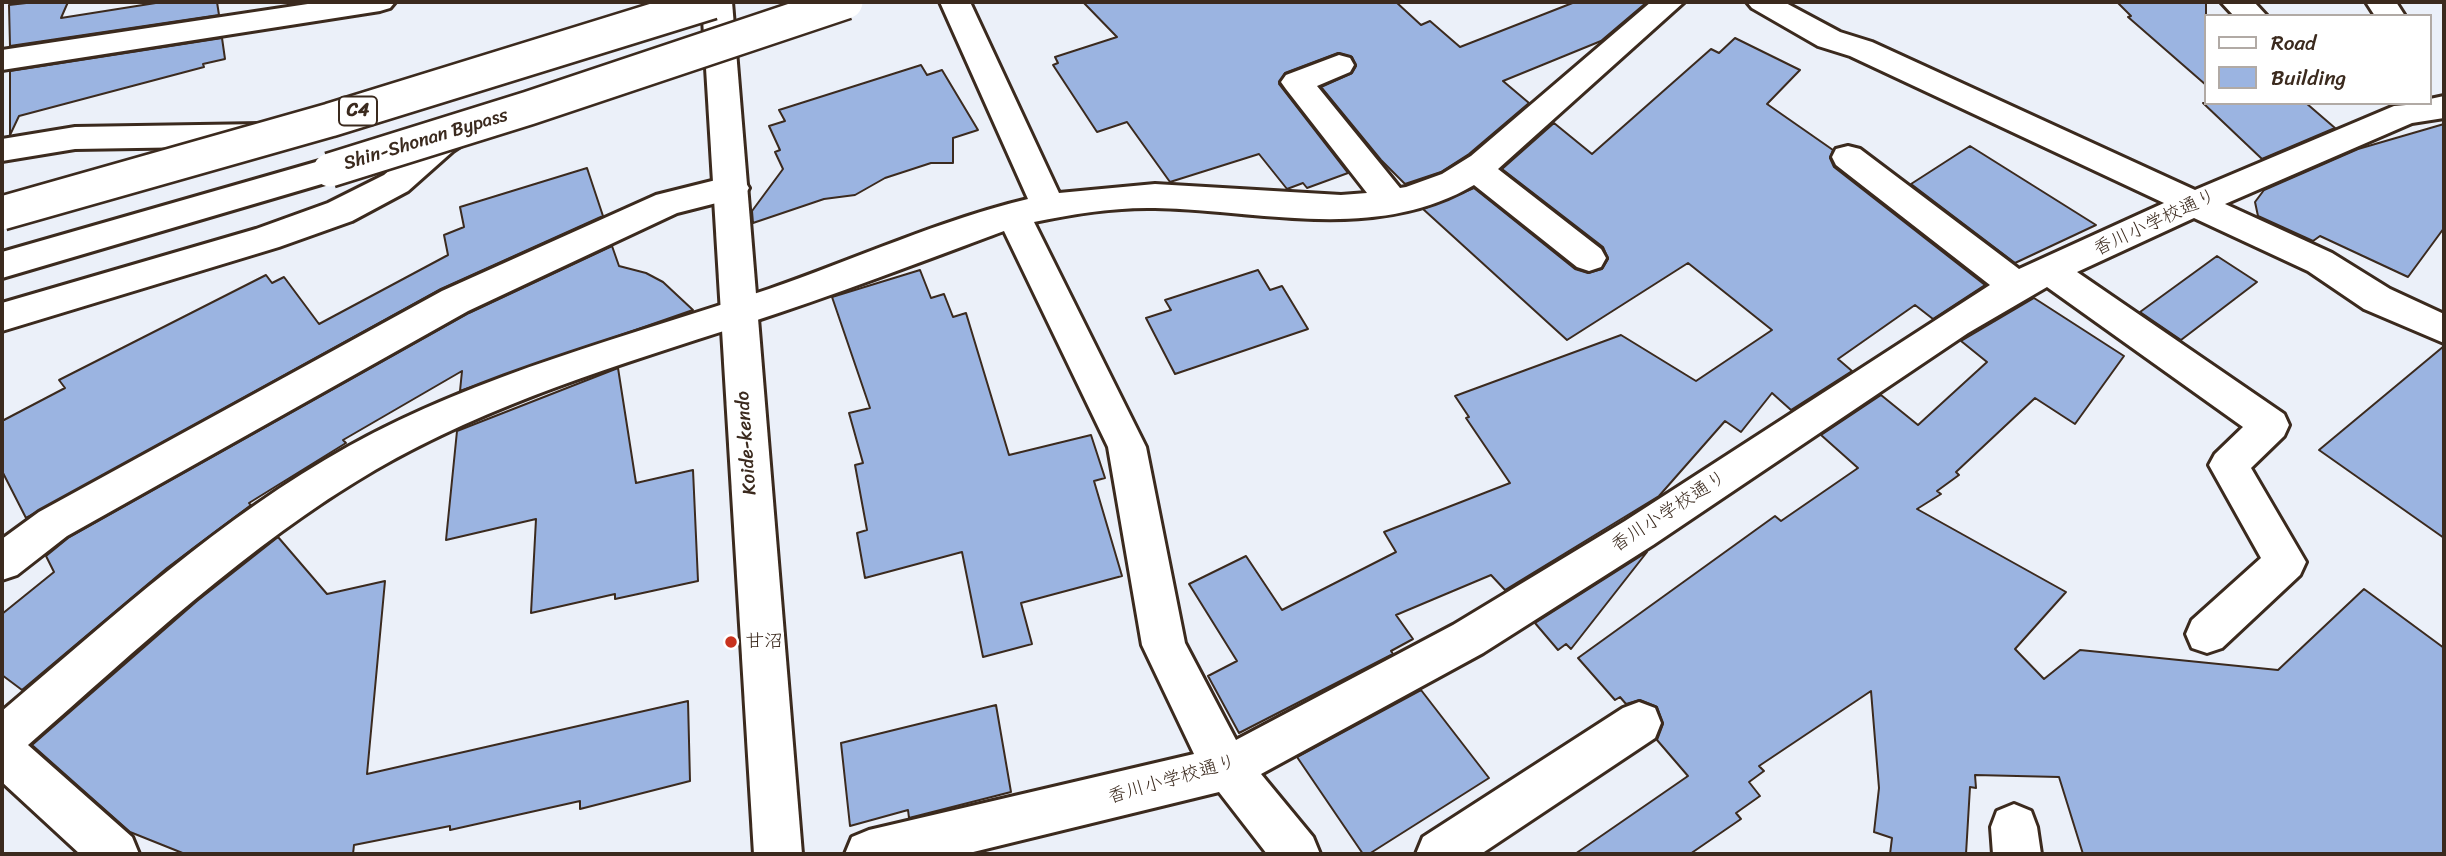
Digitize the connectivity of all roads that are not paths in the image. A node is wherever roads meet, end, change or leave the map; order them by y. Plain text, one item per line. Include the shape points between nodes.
1 (380, 2) edge
2 (812, 2) edge
3 (846, 2) edge
4 (955, 2) edge
5 (1670, 2) edge
6 (1762, 2) edge
7 (2236, 2) edge
8 (721, 9) edge
9 (2250, 14) edge
10 (2, 60) edge
11 (1339, 65) dead end
12 (2432, 86) edge
13 (2444, 107) edge
14 (2366, 114) edge
15 (2, 150) edge
16 (1848, 157) dead end
17 (1477, 170) junction
18 (732, 188) junction
19 (1392, 201) junction
20 (2193, 204) junction
21 (1030, 211) junction
22 (2, 213) edge
23 (1590, 258) dead end
24 (2, 265) edge
25 (2033, 279) junction
26 (738, 313) junction
27 (2, 317) edge
28 (2444, 329) edge
29 (2, 562) edge
30 (2207, 634) dead end
31 (1639, 723) dead end
32 (2, 738) edge
33 (2, 752) edge
34 (1228, 768) junction
35 (115, 854) edge
36 (778, 854) edge
37 (869, 854) edge
38 (1296, 854) edge
39 (1440, 854) edge

1 - 10 main road
2 - 8 main road
3 - 24 main road, Shin-Shonan Bypass / C4, bridge via 529,108
4 - 21 main road
5 - 17 main road
6 - 20 main road via 1829,39 1861,49
7 - 9 main road
8 - 15 main road via 379,113 289,133 75,138
8 - 18 main road, Koide-kendo
8 - 22 main road, C4, bridge
8 - 27 main road via 568,81 489,111 396,183 340,212
11 - 19 main road via 1297,82
12 - 13 main road
13 - 14 main road, 香川小学校通り
14 - 20 main road, 香川小学校通り
16 - 25 main road
17 - 19 main road via 1438,189
17 - 23 main road
18 - 26 main road, Koide-kendo
18 - 29 main road via 668,203 454,301 53,524
19 - 21 main road via 1313,209 1117,197
20 - 25 main road, 香川小学校通り
20 - 28 main road via 2320,262 2377,299
21 - 26 main road
21 - 34 main road via 1127,447 1164,645
25 - 30 main road via 2270,425 2229,465 2286,562
25 - 34 main road, 香川小学校通り via 1955,323 1639,533 1480,632
26 - 32 main road via 615,351 435,421 361,458 272,517 169,596
26 - 36 main road, Koide-kendo
31 - 39 main road
33 - 35 main road
34 - 37 main road, 香川小学校通り
34 - 38 main road

